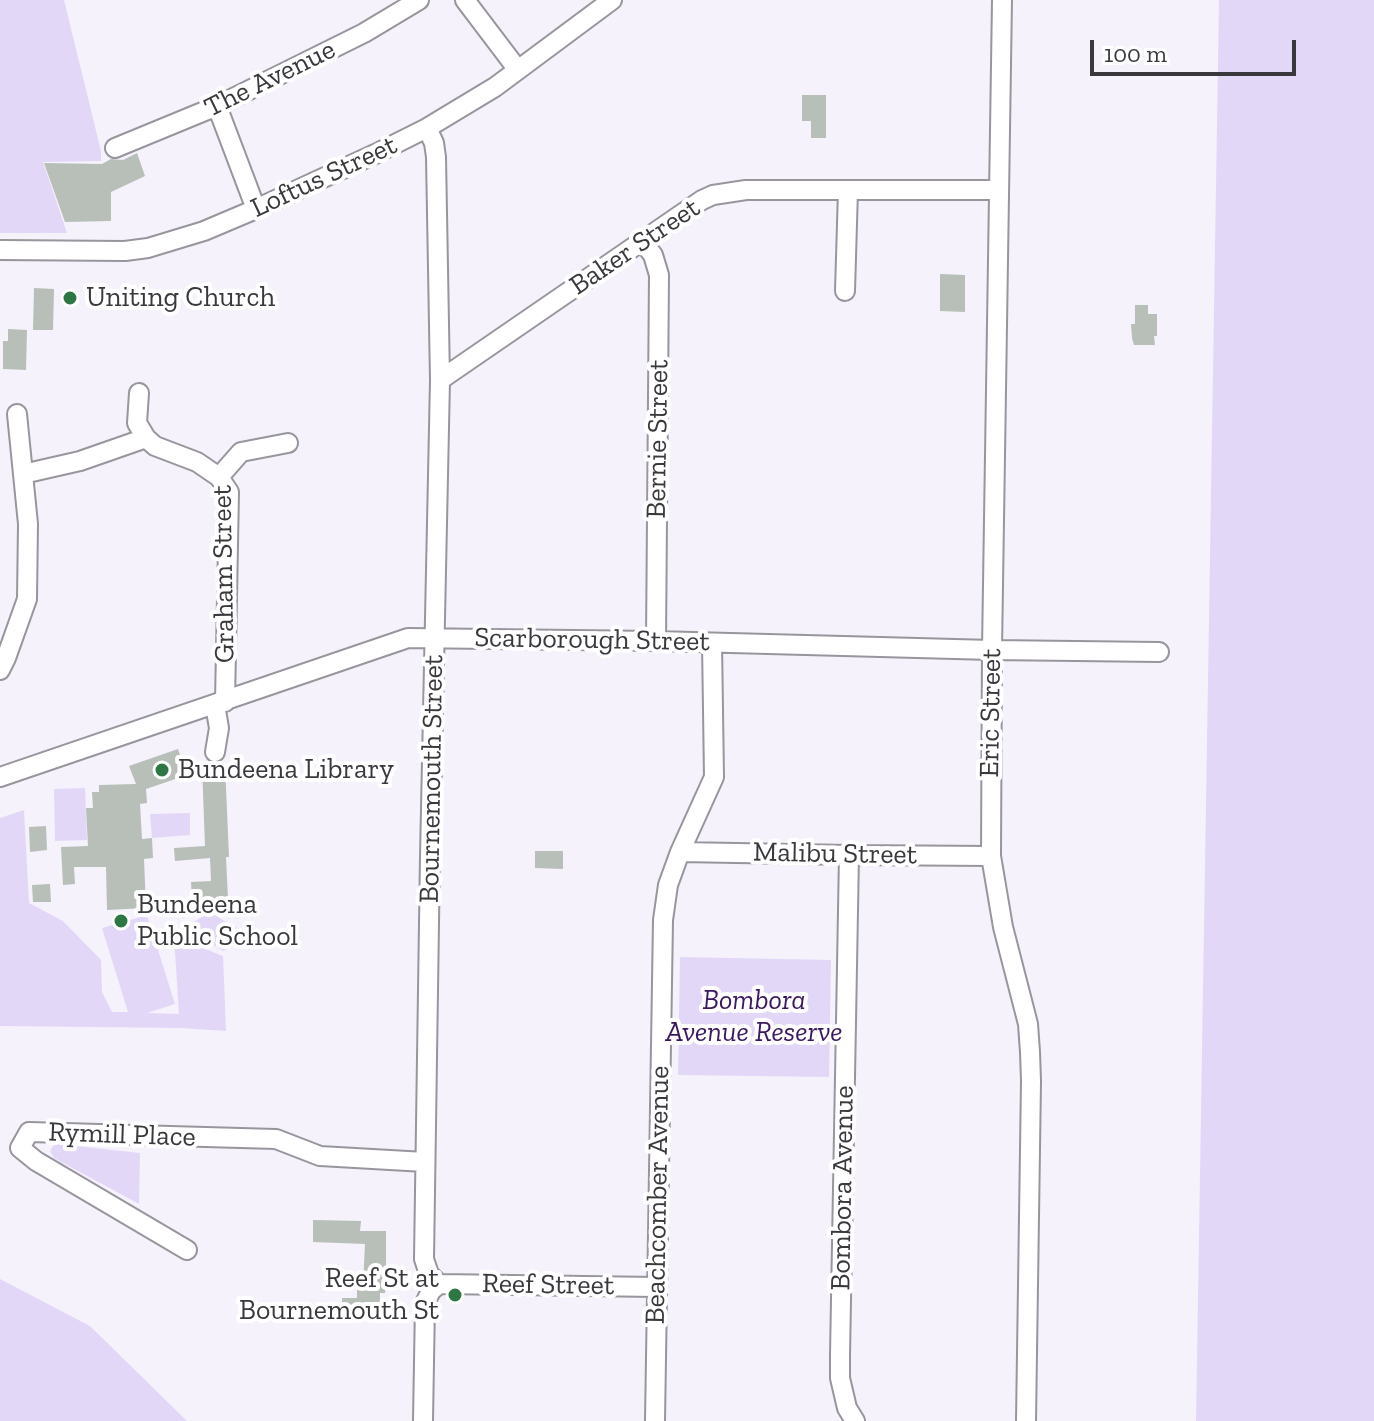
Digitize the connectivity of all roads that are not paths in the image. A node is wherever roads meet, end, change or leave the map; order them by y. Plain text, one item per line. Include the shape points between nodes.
1 (419, 0) edge
2 (465, 0) edge
3 (612, 0) edge
4 (1002, 0) edge
5 (518, 70) junction
6 (217, 106) junction
7 (427, 128) junction
8 (115, 148) dead end
9 (848, 190) junction
10 (999, 190) junction
11 (256, 209) junction
12 (642, 241) junction
13 (0, 250) edge
14 (845, 291) dead end
15 (440, 380) junction
16 (139, 393) dead end
17 (17, 414) dead end
18 (146, 438) junction
19 (288, 443) dead end
20 (23, 474) junction
21 (219, 477) junction
22 (435, 637) junction
23 (656, 641) junction
24 (712, 643) junction
25 (992, 650) junction
26 (1159, 652) dead end
27 (0, 670) edge
28 (220, 704) junction
29 (215, 752) dead end
30 (0, 777) edge
31 (680, 852) junction
32 (849, 855) junction
33 (991, 856) junction
34 (425, 1162) junction
35 (187, 1250) dead end
36 (439, 1284) junction
37 (657, 1287) junction
38 (423, 1421) edge
39 (655, 1421) edge
40 (855, 1421) edge
41 (1026, 1421) edge

1 - 6 street, The Avenue
2 - 5 street
3 - 5 street, Loftus Street
4 - 10 street, Eric Street
5 - 7 street, Loftus Street
6 - 8 street, The Avenue
6 - 11 street
7 - 11 street, Loftus Street
7 - 15 street, Bournemouth Street via 436,157
9 - 10 street, Baker Street
9 - 12 street, Baker Street via 725,192 702,200
9 - 14 street
10 - 25 street, Eric Street
11 - 13 street, Loftus Street via 148,248
12 - 15 street, Baker Street
12 - 23 street, Bernie Street via 659,275
15 - 22 street, Bournemouth Street
16 - 18 street via 137,423
17 - 20 street
18 - 20 street
18 - 21 street
19 - 21 street, Graham Street via 241,452
20 - 27 street via 27,599
21 - 28 street, Graham Street via 229,492
22 - 23 street, Scarborough Street
22 - 28 street, Scarborough Street via 408,638
22 - 34 street, Bournemouth Street
23 - 24 street, Scarborough Street
24 - 25 street, Scarborough Street
24 - 31 street, Beachcomber Avenue via 714,777
25 - 26 street, Scarborough Street
25 - 33 street, Eric Street
28 - 29 street, Graham Street
28 - 30 street, Scarborough Street
31 - 32 street, Malibu Street
31 - 37 street, Beachcomber Avenue via 663,920
32 - 33 street, Malibu Street
32 - 40 street, Bombora Avenue via 840,1378
33 - 41 street, Eric Street via 1030,1052
34 - 35 street, Rymill Place via 320,1156 276,1139 29,1132 20,1148 36,1161
34 - 36 street, Bournemouth Street via 424,1259
36 - 37 street, Reef Street
36 - 38 street via 425,1303
37 - 39 street, Beachcomber Avenue

